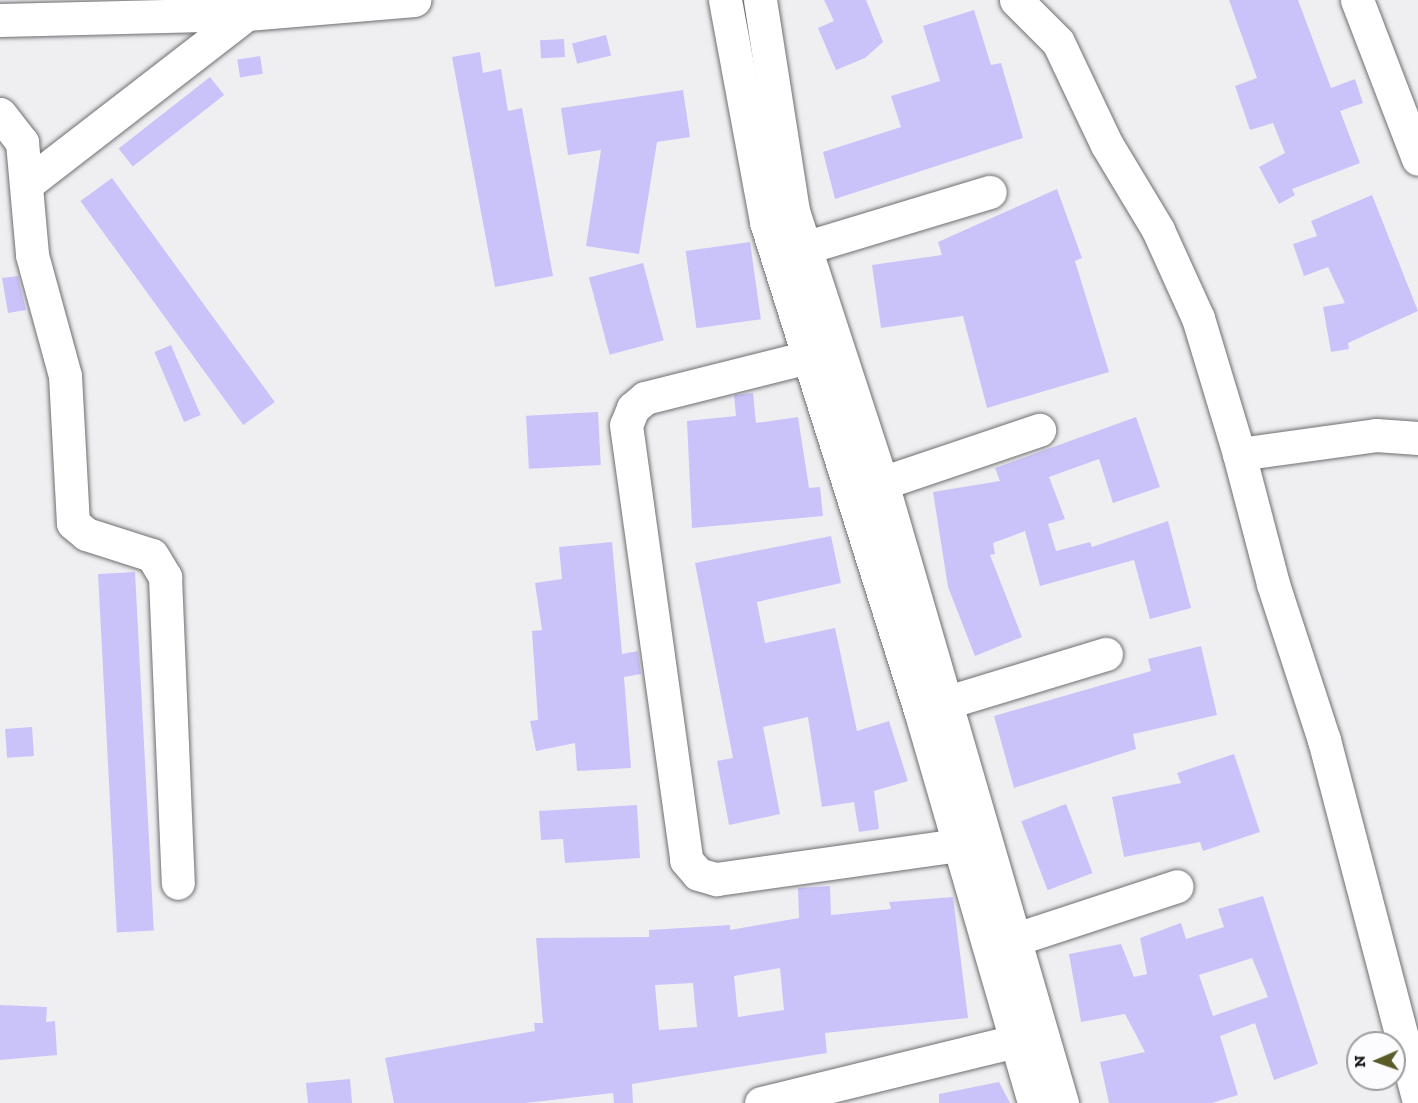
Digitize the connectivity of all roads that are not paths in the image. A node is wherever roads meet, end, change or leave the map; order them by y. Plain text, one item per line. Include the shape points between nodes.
1 (414, 0) edge
2 (725, 0) edge
3 (760, 0) edge
4 (1016, 0) edge
5 (1357, 0) edge
6 (247, 14) junction
7 (0, 20) edge
8 (0, 114) edge
9 (1418, 159) edge
10 (28, 183) junction
11 (990, 192) dead end
12 (804, 248) junction
13 (821, 354) junction
14 (1039, 430) dead end
15 (1418, 438) edge
16 (1239, 454) junction
17 (882, 483) junction
18 (1106, 654) dead end
19 (934, 706) junction
20 (974, 842) junction
21 (178, 883) dead end
22 (1177, 886) dead end
23 (1016, 939) junction
24 (1030, 1038) junction
25 (1418, 1098) edge
26 (761, 1103) edge
27 (1034, 1103) edge
28 (1062, 1103) edge

1 - 6 street
2 - 13 street via 766,222
3 - 12 street via 793,211
4 - 16 street via 1058,42 1107,145 1158,230 1198,318
5 - 9 street
6 - 7 street
6 - 10 street
8 - 10 street via 22,142
10 - 21 street via 32,255 65,376 73,522 86,534 152,555 165,577
11 - 12 street
12 - 13 street
13 - 17 street
13 - 19 street
13 - 20 street via 645,398 633,408 626,425 686,860 698,874 716,879
14 - 17 street
15 - 16 street via 1376,435
16 - 25 street via 1273,584 1324,740
17 - 19 street
18 - 19 street
19 - 20 street
20 - 23 street
20 - 24 street
22 - 23 street
23 - 24 street
24 - 26 street
24 - 27 street
24 - 28 street

